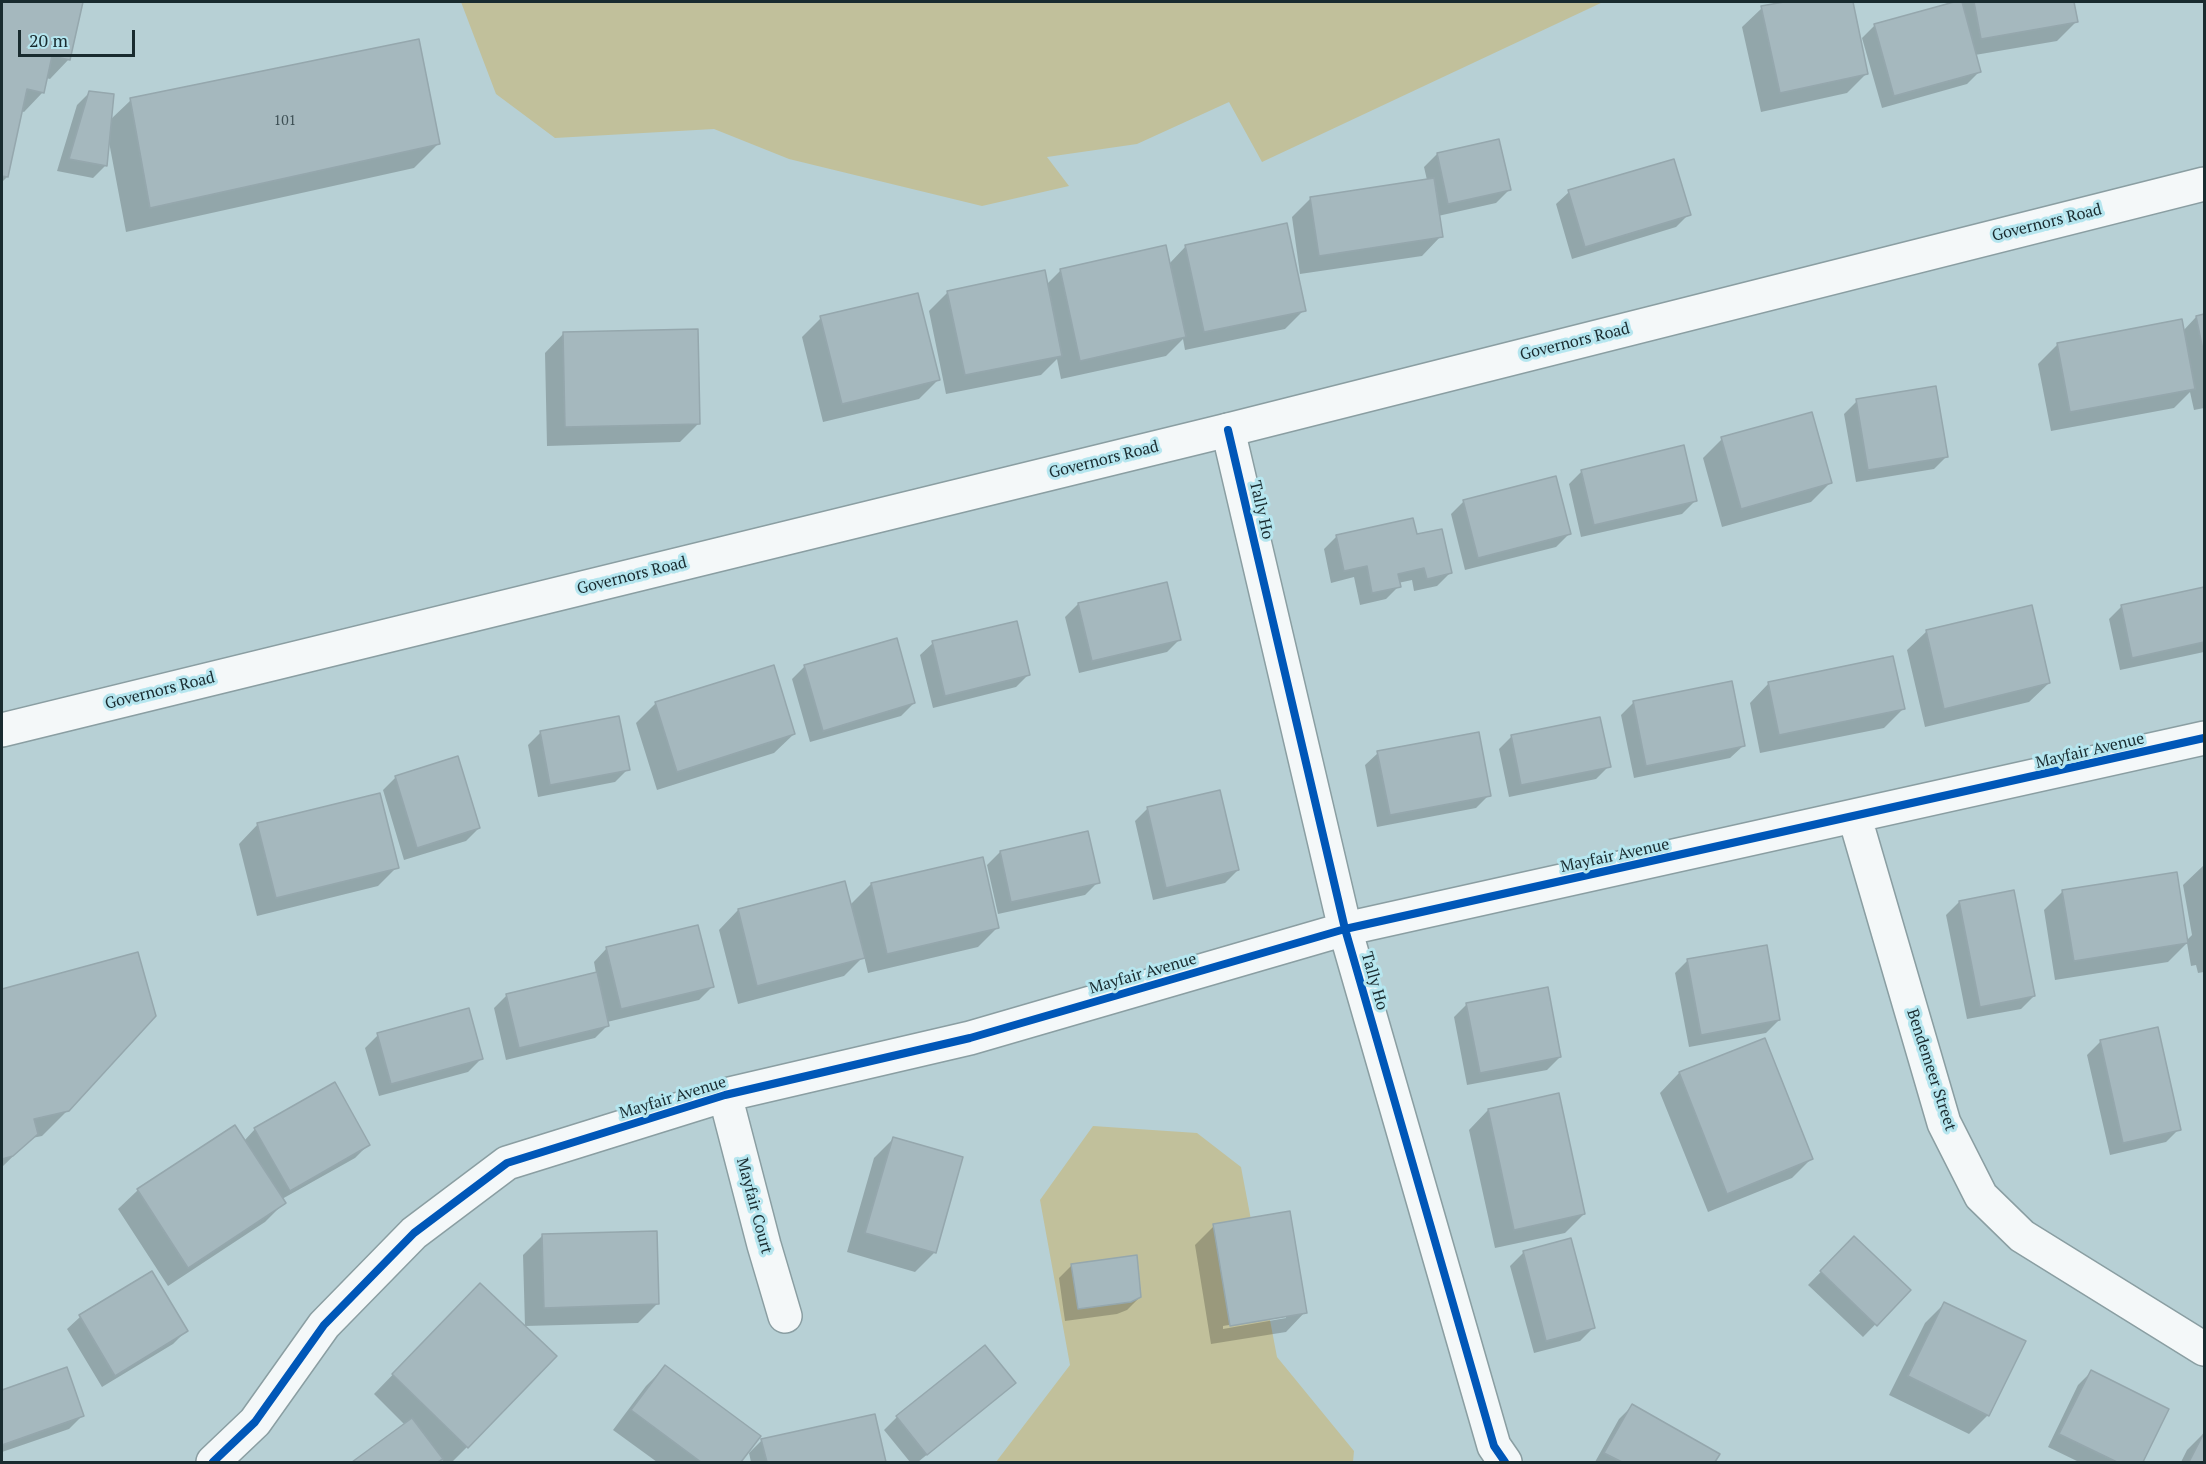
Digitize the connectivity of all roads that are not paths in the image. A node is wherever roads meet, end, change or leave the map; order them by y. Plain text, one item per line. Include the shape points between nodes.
1 (2205, 184) edge
2 (1228, 430) junction
3 (2, 730) edge
4 (2205, 738) edge
5 (1855, 818) junction
6 (1345, 929) junction
7 (725, 1095) junction
8 (785, 1316) dead end
9 (2205, 1349) edge
10 (213, 1462) edge
11 (1505, 1462) edge

1 - 2 street, Governors Road
2 - 3 street, Governors Road
2 - 6 street, Tally Ho
4 - 5 street, Mayfair Avenue
5 - 6 street, Mayfair Avenue
5 - 9 street, Bendemeer Street via 1944,1123 1981,1196 2022,1236
6 - 7 street, Mayfair Avenue via 970,1038
6 - 11 street, Tally Ho via 1494,1446
7 - 8 street, Mayfair Court
7 - 10 street, Mayfair Avenue via 507,1163 414,1233 324,1325 255,1422

